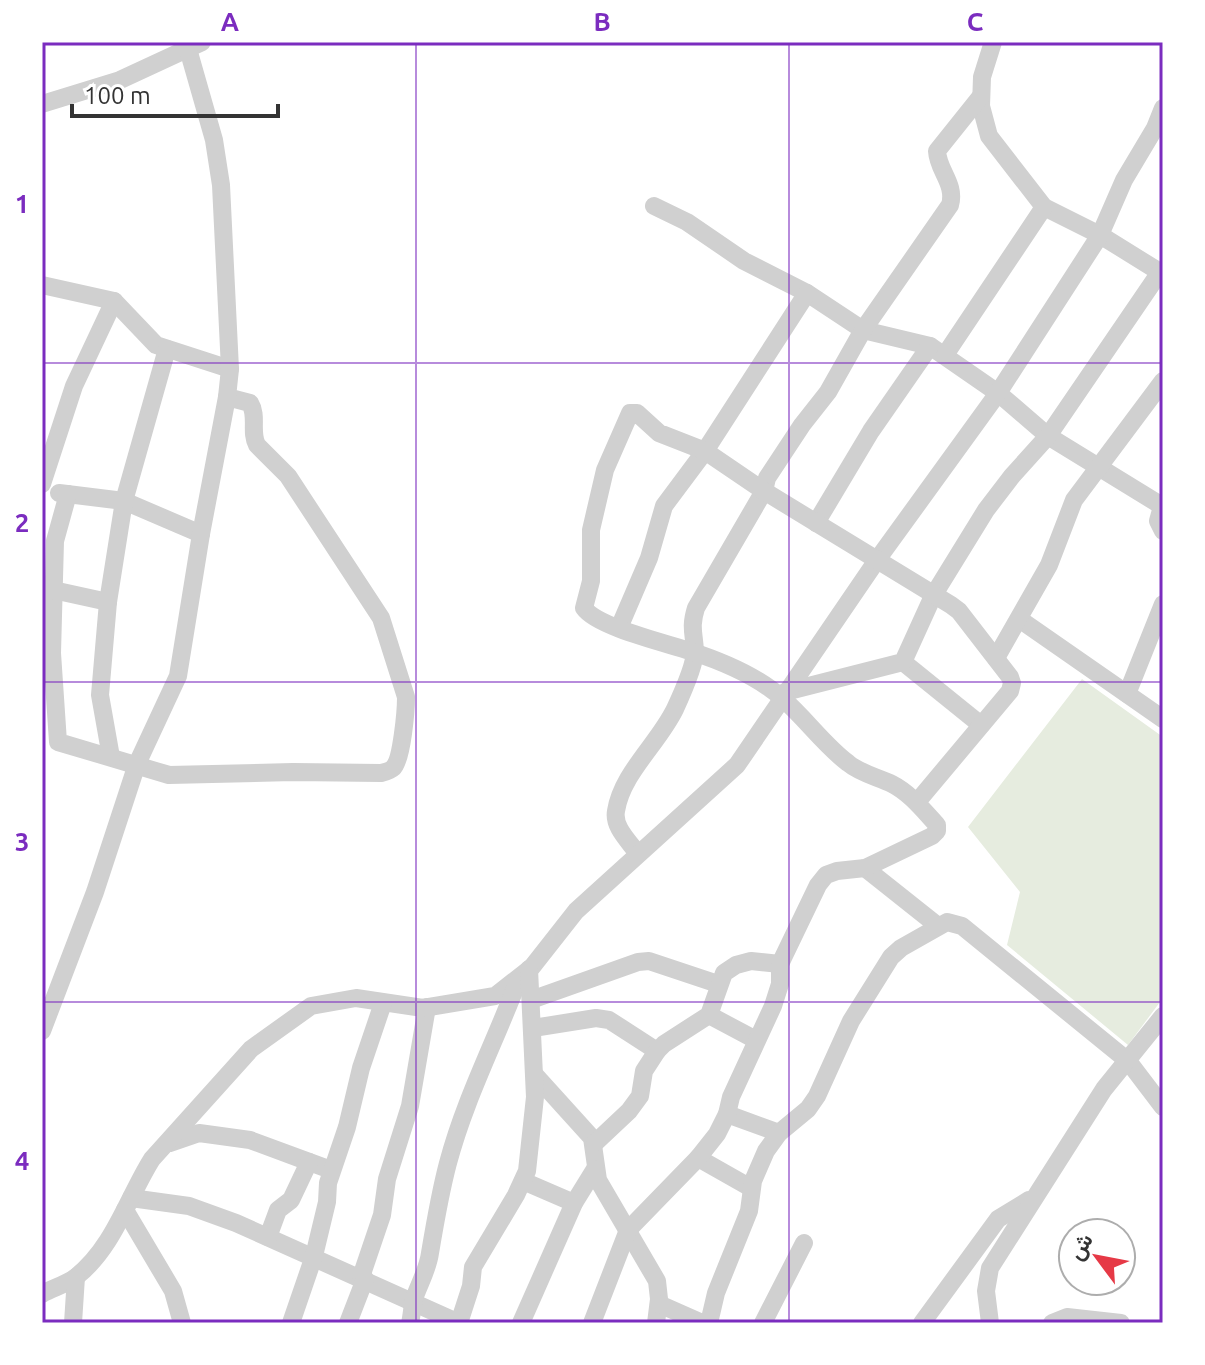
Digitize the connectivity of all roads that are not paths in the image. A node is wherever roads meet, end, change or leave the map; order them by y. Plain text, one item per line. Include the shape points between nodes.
1 (993, 42) edge
2 (195, 45) edge
3 (981, 96) junction
4 (42, 104) edge
5 (1163, 108) edge
6 (654, 206) dead end
7 (1044, 207) junction
8 (1100, 235) junction
9 (1162, 273) edge
10 (42, 285) edge
11 (807, 293) junction
12 (114, 301) junction
13 (863, 330) junction
14 (167, 349) junction
15 (938, 350) junction
16 (230, 369) junction
17 (1163, 381) edge
18 (998, 393) junction
19 (227, 397) junction
20 (1048, 436) junction
21 (705, 451) junction
22 (1096, 468) junction
23 (42, 487) edge
24 (764, 491) junction
25 (68, 494) junction
26 (124, 501) junction
27 (1162, 504) edge
28 (816, 523) junction
29 (1163, 531) edge
30 (201, 534) junction
31 (877, 560) junction
32 (48, 589) edge
33 (933, 596) junction
34 (108, 602) junction
35 (1163, 604) edge
36 (1019, 619) junction
37 (619, 628) junction
38 (695, 653) junction
39 (996, 658) junction
40 (903, 662) junction
41 (783, 694) junction
42 (1127, 694) junction
43 (1163, 719) edge
44 (981, 725) junction
45 (111, 757) junction
46 (137, 764) junction
47 (917, 802) junction
48 (638, 854) junction
49 (865, 868) junction
50 (938, 926) junction
51 (780, 964) junction
52 (524, 974) junction
53 (718, 984) junction
54 (531, 1000) junction
55 (383, 1003) junction
56 (427, 1007) junction
57 (709, 1015) junction
58 (1163, 1016) edge
59 (533, 1028) junction
60 (42, 1031) edge
61 (1163, 1033) edge
62 (756, 1040) junction
63 (657, 1051) junction
64 (1131, 1057) junction
65 (535, 1075) junction
66 (1163, 1107) edge
67 (727, 1114) junction
68 (779, 1133) junction
69 (595, 1143) junction
70 (166, 1144) junction
71 (698, 1158) junction
72 (309, 1162) junction
73 (595, 1169) junction
74 (331, 1170) junction
75 (523, 1181) junction
76 (751, 1188) junction
77 (1034, 1197) junction
78 (574, 1203) junction
79 (128, 1204) junction
80 (628, 1230) junction
81 (268, 1237) junction
82 (804, 1243) dead end
83 (314, 1256) junction
84 (76, 1277) junction
85 (363, 1278) junction
86 (42, 1294) edge
87 (413, 1302) junction
88 (658, 1314) edge
89 (73, 1323) edge
90 (182, 1323) edge
91 (291, 1323) edge
92 (348, 1323) edge
93 (410, 1323) edge
94 (459, 1323) edge
95 (521, 1323) edge
96 (592, 1323) edge
97 (702, 1323) edge
98 (709, 1323) edge
99 (763, 1323) edge
100 (922, 1323) edge
101 (990, 1323) edge
102 (1052, 1323) edge
103 (1121, 1323) edge

1 - 3 street
2 - 4 street via 120,80
2 - 16 street via 221,185
3 - 7 street via 989,136
3 - 13 street via 937,151 953,194 950,205
5 - 8 street
6 - 11 street
7 - 8 street
7 - 15 street
8 - 9 street
8 - 18 street
9 - 20 street
10 - 12 street
11 - 13 street
11 - 21 street
12 - 14 street via 148,338
12 - 23 street via 74,386
13 - 15 street
13 - 24 street via 828,392 767,478
14 - 16 street
14 - 26 street
15 - 18 street
15 - 28 street via 871,431
16 - 19 street
17 - 22 street
18 - 20 street
18 - 31 street
19 - 30 street
19 - 46 street via 250,403 255,410 257,445 288,476 381,618 406,697 398,759 381,773 180,776
20 - 22 street
20 - 33 street via 997,494
21 - 24 street
21 - 37 street via 664,506
21 - 37 street via 667,438 630,413 608,462 591,530 591,581 584,608
22 - 27 street
22 - 36 street via 1066,514 1049,565
23 - 25 street
24 - 28 street
24 - 38 street via 696,608 691,630
25 - 26 street
25 - 32 street
26 - 30 street
26 - 34 street
27 - 29 street via 1158,521
28 - 31 street
30 - 46 street via 178,676
31 - 33 street
31 - 41 street
32 - 34 street
32 - 45 street via 56,737 63,744
33 - 39 street via 959,611
33 - 40 street
34 - 45 street via 100,695
35 - 42 street
36 - 39 street
36 - 42 street
37 - 38 street
38 - 41 street
38 - 48 street via 674,710 619,798 616,824
39 - 44 street via 1012,683
40 - 41 street
40 - 44 street
41 - 47 street via 848,763 896,785
41 - 48 street via 737,765
42 - 43 street
44 - 47 street
45 - 46 street
46 - 60 street
47 - 49 street via 937,831
48 - 52 street via 576,911
49 - 50 street
49 - 51 street via 826,875
50 - 64 street via 962,926
50 - 68 street via 891,957 851,1021 817,1096
51 - 53 street via 736,965
51 - 62 street via 780,984
52 - 54 street
52 - 56 street via 495,996
52 - 87 street via 461,1120 430,1256
53 - 54 street via 649,961
53 - 57 street
54 - 59 street
55 - 56 street
55 - 70 street via 356,998 311,1006 251,1049
55 - 74 street
56 - 85 street via 410,1106
57 - 62 street
57 - 63 street
58 - 64 street
59 - 63 street via 609,1020
59 - 65 street
61 - 64 street
62 - 67 street
63 - 69 street via 644,1071 640,1096
64 - 66 street
64 - 77 street
65 - 69 street
65 - 75 street
67 - 68 street
67 - 71 street
68 - 76 street
69 - 73 street
70 - 72 street via 199,1133 250,1140
70 - 79 street
71 - 76 street
71 - 80 street
72 - 74 street
72 - 81 street via 291,1200 278,1210
73 - 78 street
73 - 80 street
74 - 83 street
75 - 78 street
75 - 94 street via 473,1267
76 - 98 street via 749,1211
77 - 100 street via 998,1219
77 - 101 street via 990,1268
78 - 95 street
79 - 81 street via 189,1206
79 - 84 street
79 - 90 street via 173,1291
80 - 88 street via 657,1281
80 - 96 street
81 - 83 street
82 - 99 street
83 - 85 street
83 - 91 street
84 - 86 street
84 - 89 street
85 - 87 street
85 - 92 street
87 - 93 street
87 - 94 street
88 - 97 street
102 - 103 street via 1067,1317

